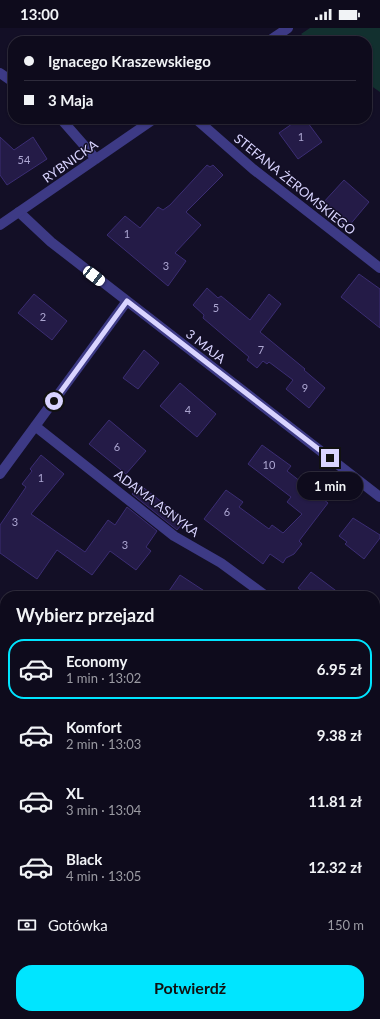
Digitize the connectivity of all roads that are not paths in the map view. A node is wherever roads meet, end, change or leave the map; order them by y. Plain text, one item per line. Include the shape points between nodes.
1 (288, 28) edge
2 (276, 36) edge
3 (65, 124) edge
4 (147, 124) edge
5 (202, 124) edge
6 (96, 159) junction
7 (19, 212) junction
8 (0, 225) edge
9 (380, 268) edge
10 (127, 301) junction
11 (35, 426) junction
12 (0, 474) edge
13 (380, 497) edge
14 (259, 591) edge

1 - 2 street
3 - 6 street
4 - 6 street, RYBNICKA
5 - 9 street, STEFANA ŻEROMSKIEGO via 254,169
6 - 7 street, RYBNICKA
7 - 8 street, RYBNICKA
7 - 10 street, 3 MAJA via 51,242
10 - 11 street
10 - 13 street, 3 MAJA
11 - 12 street
11 - 14 street, ADAMA ASNYKA via 174,536 221,563

